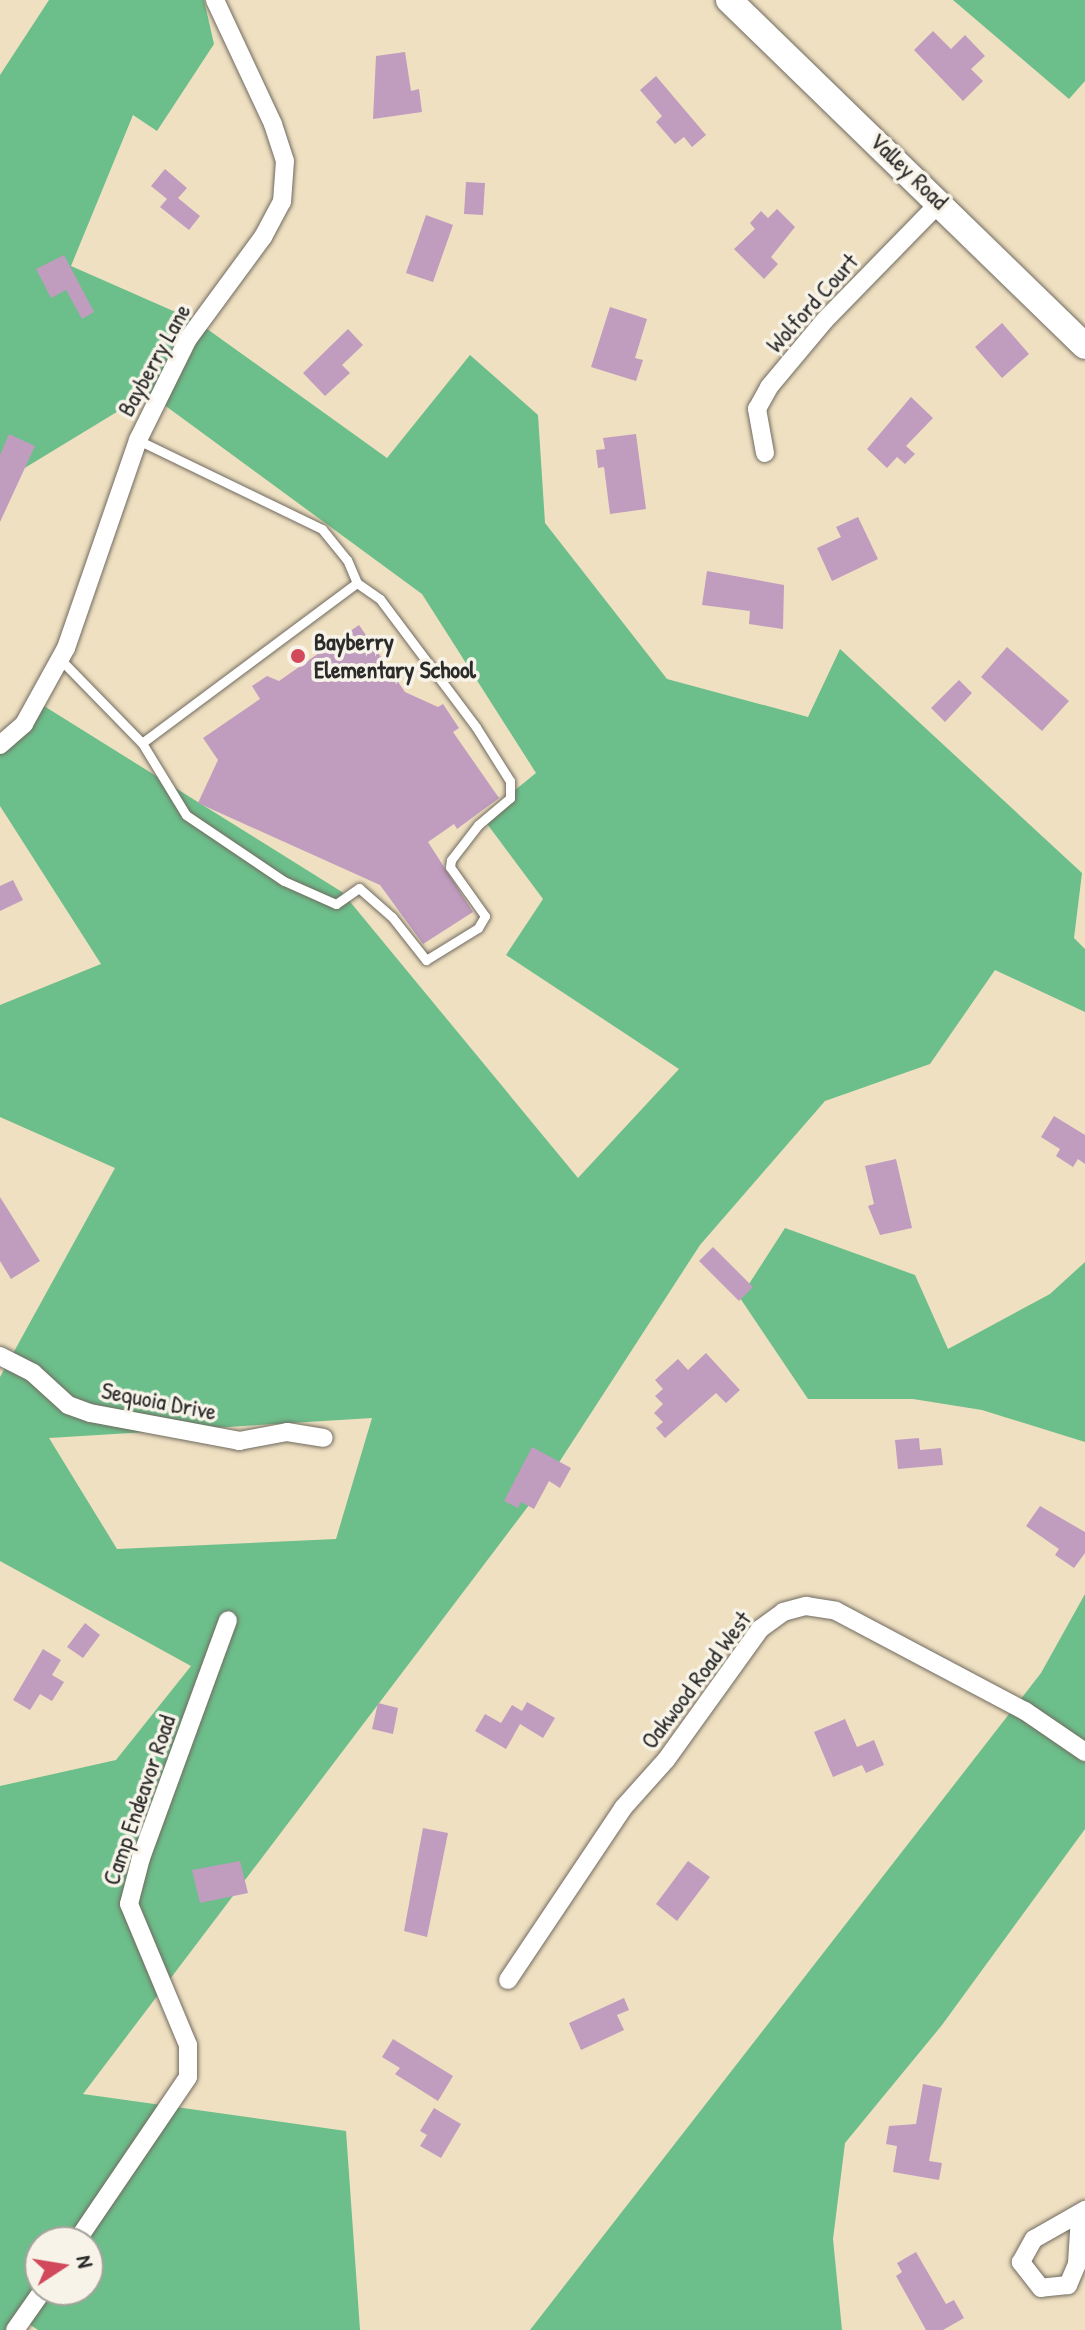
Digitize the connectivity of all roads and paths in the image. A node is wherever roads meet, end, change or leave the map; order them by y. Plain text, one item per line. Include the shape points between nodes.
1 (215, 0) edge
2 (729, 0) edge
3 (941, 201) junction
4 (1085, 346) edge
5 (138, 440) junction
6 (765, 453) dead end
7 (357, 583) junction
8 (60, 659) junction
9 (142, 743) junction
10 (0, 745) edge
11 (0, 1356) edge
12 (324, 1438) dead end
13 (228, 1620) dead end
14 (1085, 1752) edge
15 (508, 1980) dead end
16 (87, 2226) edge
17 (32, 2306) edge
18 (15, 2330) edge

1 - 5 street, Bayberry Lane via 273,124 286,181 282,202 263,237 188,339
2 - 3 main road, Valley Road
3 - 4 main road, Valley Road
3 - 6 street, Wolford Court via 825,320 769,387 757,409
5 - 7 lane via 322,529 347,560
5 - 8 street, Bayberry Lane
7 - 9 lane
7 - 9 lane via 380,599 414,641 510,781 510,798 478,825 451,860 450,867 485,916 478,928 426,960 392,917 359,888 336,904 302,892 186,815
8 - 9 lane
8 - 10 street, Bayberry Lane via 24,724
11 - 12 street, Sequoia Drive via 33,1373 68,1405 90,1413 239,1441 287,1432
13 - 16 street, Camp Endeavor Road via 129,1904 188,2045 188,2077
14 - 15 street, Oakwood Road West via 1025,1711 836,1611 806,1606 783,1612 760,1629 666,1760 623,1808
17 - 18 street

